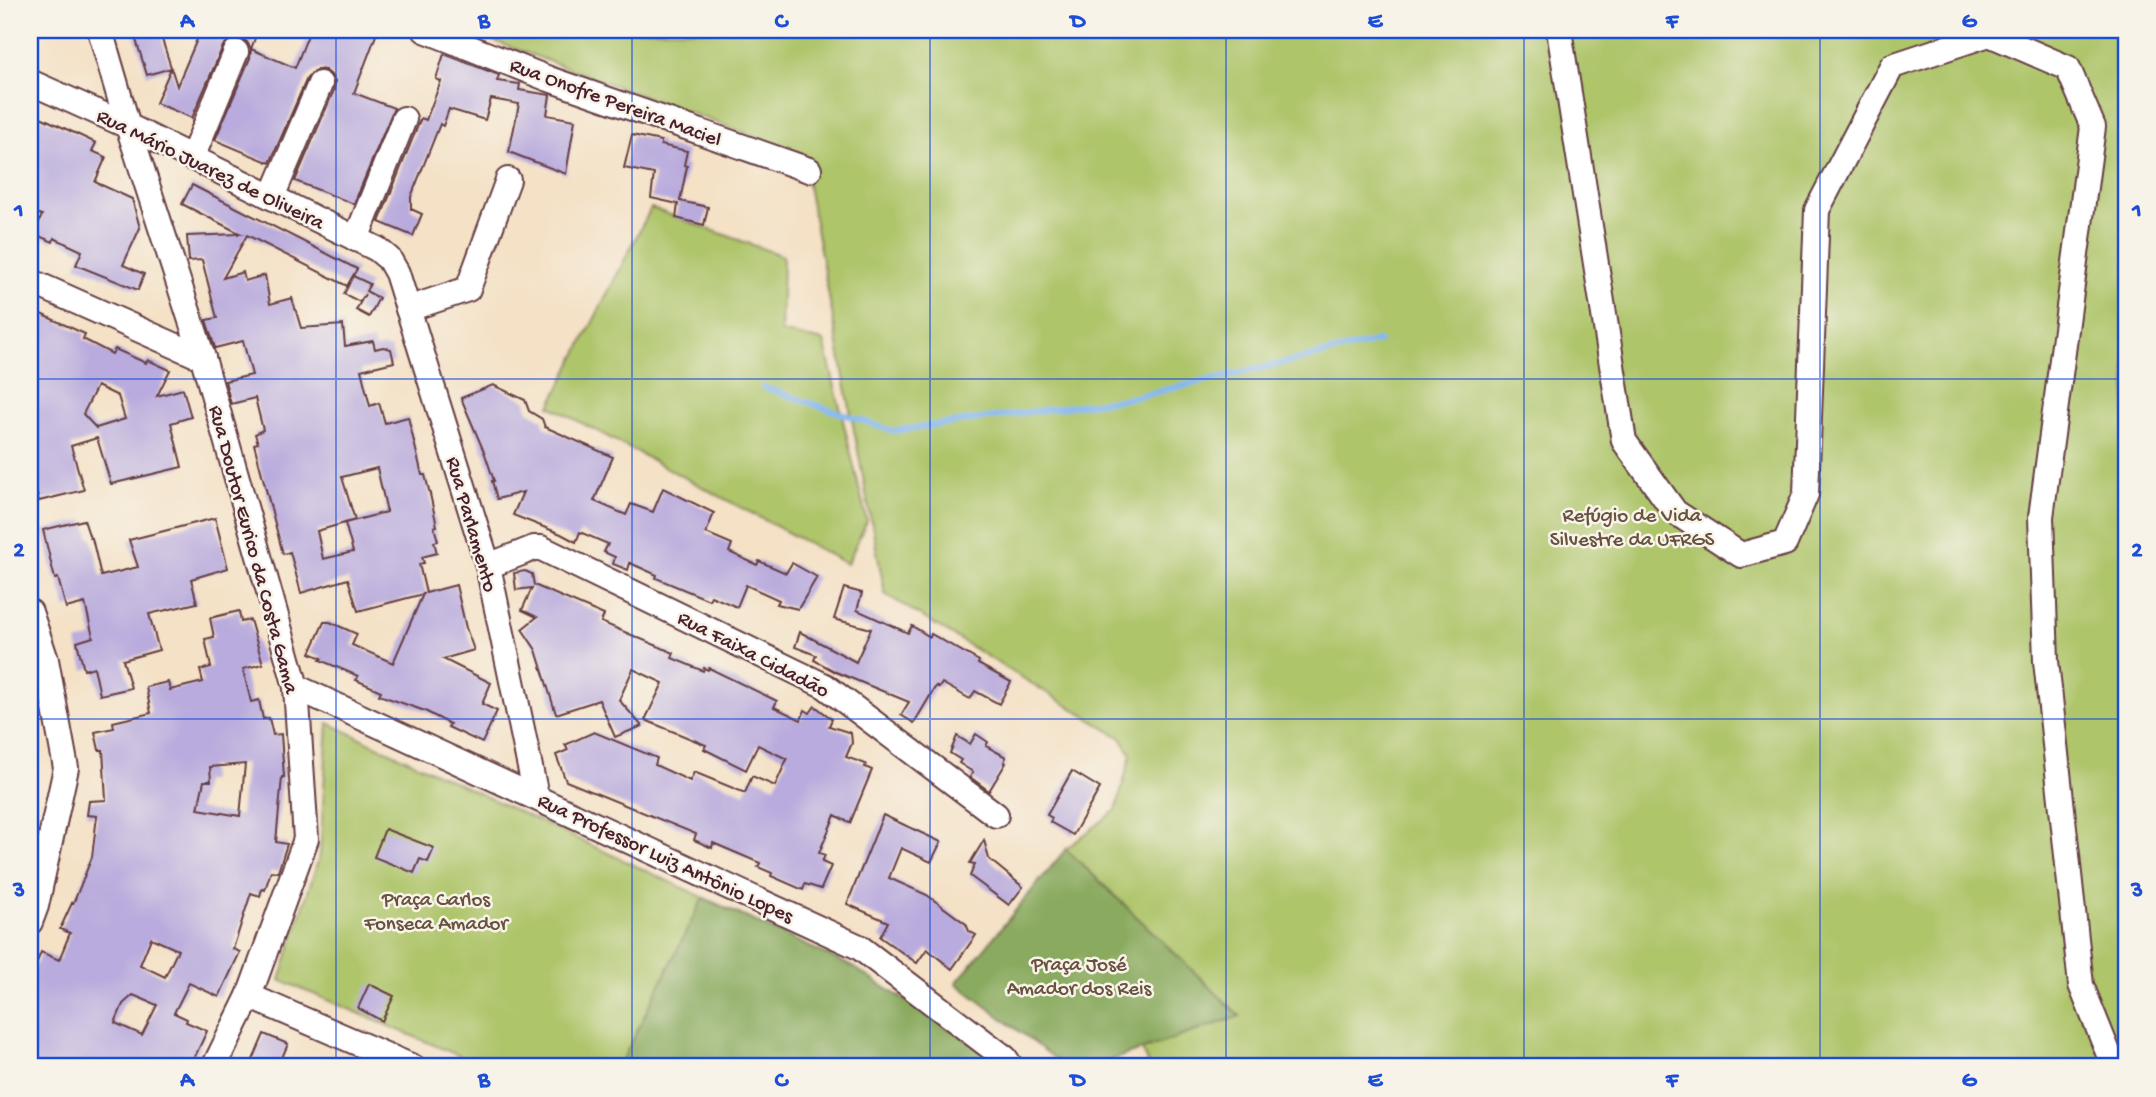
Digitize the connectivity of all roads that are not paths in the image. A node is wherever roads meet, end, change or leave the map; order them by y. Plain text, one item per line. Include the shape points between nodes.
1 (100, 30) edge
2 (425, 30) edge
3 (1559, 30) edge
4 (236, 52) dead end
5 (30, 82) edge
6 (320, 84) dead end
7 (404, 119) dead end
8 (128, 126) junction
9 (192, 158) junction
10 (809, 170) dead end
11 (508, 180) dead end
12 (272, 197) junction
13 (356, 239) junction
14 (389, 259) joint
15 (30, 281) edge
16 (408, 309) junction
17 (203, 358) junction
18 (488, 566) junction
19 (30, 612) edge
20 (296, 687) junction
21 (536, 796) junction
22 (996, 815) dead end
23 (30, 922) edge
24 (248, 996) junction
25 (214, 1067) edge
26 (413, 1067) edge
27 (1011, 1067) edge
28 (2114, 1067) edge

1 - 8 street, Rua Doutor Eurico da Costa Gama
2 - 10 street, Rua Onofre Pereira Maciel via 549,79
3 - 28 street via 1624,442 1675,512 1741,555 1785,543 1806,494 1817,211 1892,66 1989,34 2068,68 2093,127 2041,517 2046,660 2081,985
4 - 9 street
5 - 8 street, Rua Mário Juarez de Oliveira
6 - 12 street
7 - 13 street
8 - 9 street, Rua Mário Juarez de Oliveira
8 - 17 street, Rua Doutor Eurico da Costa Gama
9 - 12 street, Rua Mário Juarez de Oliveira
11 - 16 street via 468,289
12 - 13 street, Rua Mário Juarez de Oliveira
13 - 14 street, Rua Mário Juarez de Oliveira
14 - 16 street, Rua Parlamento
15 - 17 street
16 - 18 street, Rua Parlamento
17 - 20 street, Rua Doutor Eurico da Costa Gama
18 - 21 street, Rua Parlamento
18 - 22 street, Rua Faixa Cidadão via 541,548 825,686
19 - 23 street via 46,660 66,768
20 - 21 street, Rua Professor Luiz Antônio Lopes
20 - 24 street, Rua Doutor Eurico da Costa Gama via 306,839
21 - 27 street, Rua Professor Luiz Antônio Lopes via 859,947
24 - 25 street, Rua Doutor Eurico da Costa Gama
24 - 26 street

